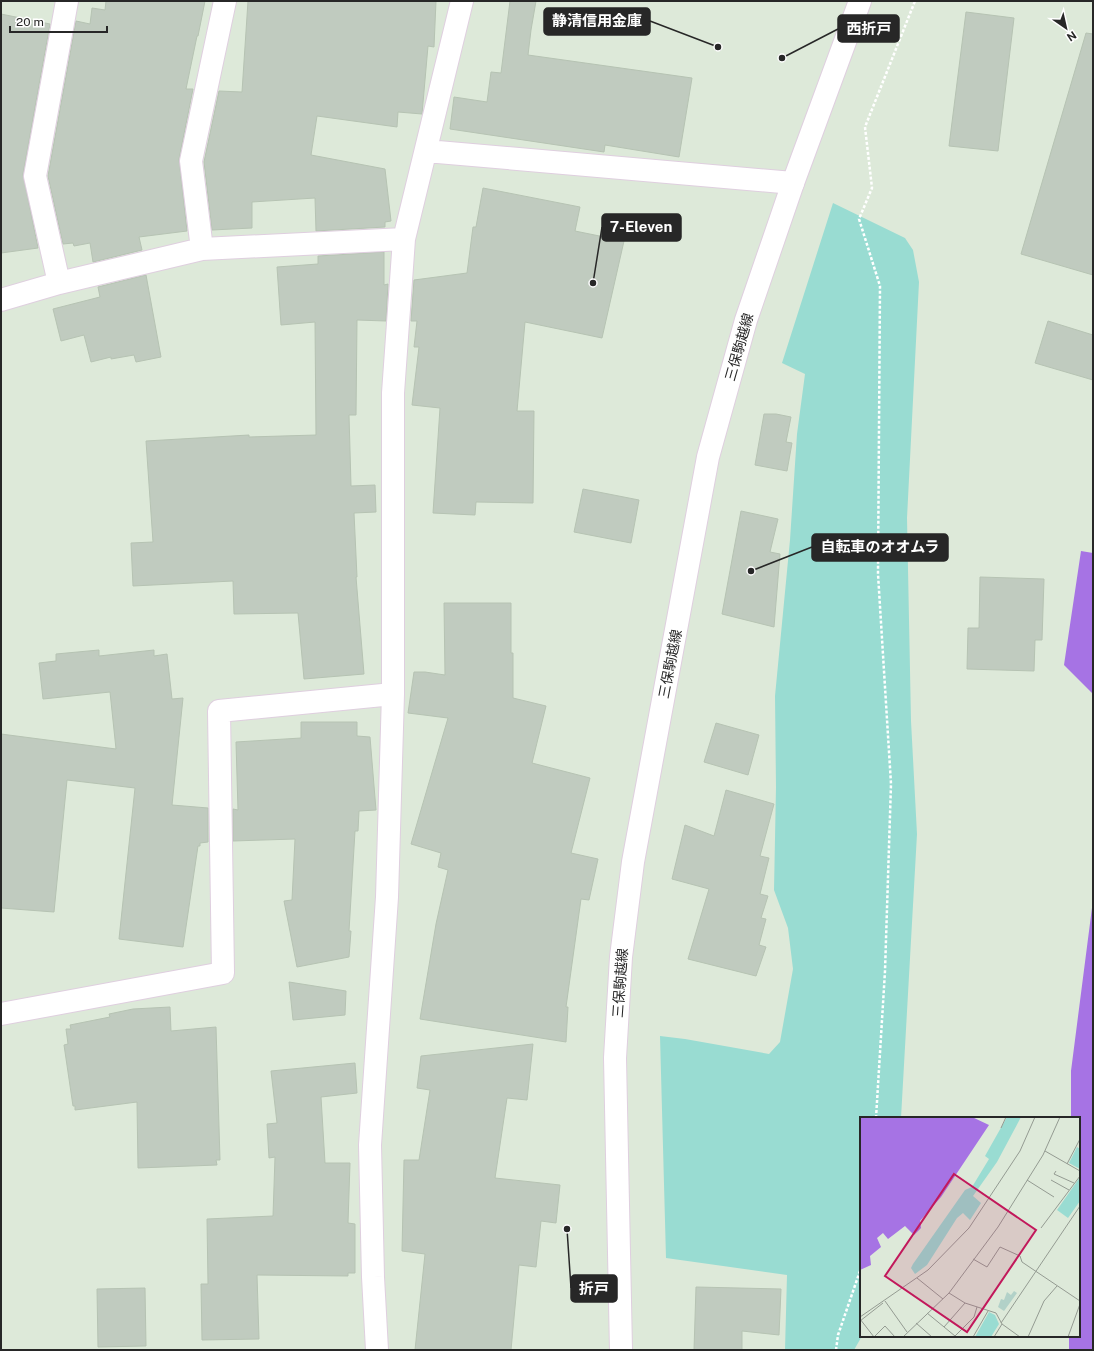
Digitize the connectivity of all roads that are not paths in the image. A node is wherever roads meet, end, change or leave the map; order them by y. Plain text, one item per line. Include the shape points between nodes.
1 (67, 1) edge
2 (225, 1) edge
3 (462, 1) edge
4 (860, 1) edge
5 (426, 151) junction
6 (793, 183) junction
7 (404, 239) junction
8 (202, 249) junction
9 (59, 282) junction
10 (1, 300) edge
11 (393, 694) junction
12 (1, 1014) edge
13 (377, 1350) edge
14 (621, 1350) edge

1 - 9 street via 35,176
2 - 8 street via 191,161
3 - 5 street
4 - 6 street, 三保駒越線
5 - 6 street
5 - 7 street
6 - 14 street, 三保駒越線 via 746,320 708,457 633,862 621,957 615,1058
7 - 8 street
7 - 11 street via 393,393
8 - 9 street
9 - 10 street
11 - 12 street via 219,711 223,973
11 - 13 street via 387,897 370,1145

